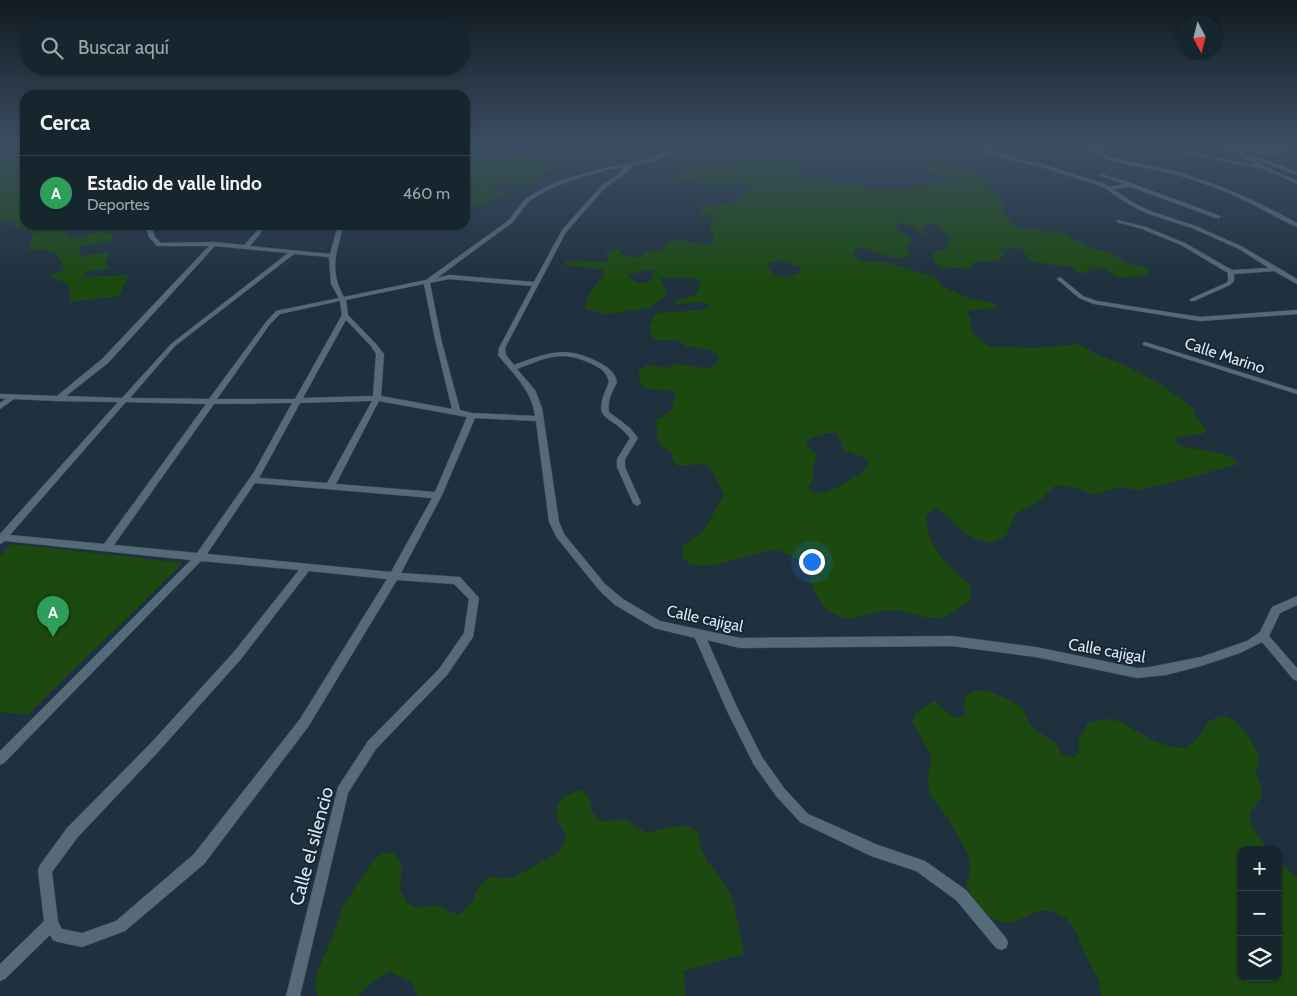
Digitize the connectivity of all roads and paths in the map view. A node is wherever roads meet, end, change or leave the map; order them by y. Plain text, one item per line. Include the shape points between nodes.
1 (543, 190) edge
2 (600, 190) edge
3 (1114, 190) edge
4 (1146, 190) edge
5 (1228, 190) edge
6 (1218, 217) dead end
7 (1119, 221) dead end
8 (1297, 225) edge
9 (150, 230) edge
10 (260, 230) edge
11 (340, 230) edge
12 (214, 244) junction
13 (245, 248) junction
14 (294, 252) junction
15 (332, 256) junction
16 (1276, 269) junction
17 (1231, 272) junction
18 (1060, 279) dead end
19 (427, 282) junction
20 (1297, 282) edge
21 (535, 284) junction
22 (343, 300) junction
23 (1192, 300) dead end
24 (1297, 312) edge
25 (345, 315) junction
26 (1145, 344) dead end
27 (512, 368) junction
28 (1297, 392) edge
29 (0, 396) edge
30 (12, 397) junction
31 (57, 398) junction
32 (377, 398) junction
33 (124, 401) junction
34 (297, 401) junction
35 (211, 402) junction
36 (0, 408) edge
37 (457, 412) junction
38 (472, 415) junction
39 (540, 419) junction
40 (252, 480) junction
41 (330, 486) junction
42 (438, 495) junction
43 (637, 503) dead end
44 (1, 538) edge
45 (107, 547) junction
46 (200, 556) junction
47 (307, 567) junction
48 (394, 576) junction
49 (1297, 600) edge
50 (699, 634) junction
51 (1263, 636) junction
52 (1297, 676) edge
53 (0, 760) edge
54 (51, 924) junction
55 (1000, 943) dead end
56 (0, 974) edge
57 (292, 996) edge

1 - 19 street via 527,200 511,221
2 - 21 street, Calle cajigal via 564,231
3 - 16 street via 1142,210 1213,235
4 - 6 street
5 - 8 street
7 - 17 street via 1184,244
9 - 12 street via 159,244
10 - 13 street
11 - 15 street
12 - 13 street
12 - 31 street via 105,361
13 - 14 street
14 - 15 street
14 - 33 street via 173,345
15 - 22 street via 334,284
16 - 17 street
16 - 20 street
17 - 23 street via 1228,284
18 - 24 street via 1081,297 1096,303 1185,317 1200,319
19 - 21 street via 449,277
19 - 22 street
19 - 37 street
21 - 27 street, Calle cajigal via 502,348 502,355
22 - 25 street
22 - 35 street via 278,312
25 - 32 street via 380,354
25 - 34 street
26 - 28 street, Calle Marino
27 - 39 street, Calle cajigal via 530,390
27 - 43 street via 564,352 581,356 608,371 613,382 604,400 604,410 634,438 621,459 621,467
29 - 30 street
30 - 31 street
30 - 36 street
31 - 33 street
32 - 34 street
32 - 37 street
32 - 41 street
33 - 35 street
33 - 44 street
34 - 35 street
34 - 40 street
35 - 45 street
37 - 38 street
38 - 39 street
38 - 42 street
39 - 50 street, Calle cajigal via 554,522 560,536 619,602 658,625
40 - 41 street
40 - 46 street
41 - 42 street
42 - 48 street
44 - 45 street
45 - 46 street
46 - 47 street
46 - 53 street
47 - 48 street
47 - 54 street via 237,656 72,833 50,862 45,870
48 - 54 street via 304,723 199,859 120,926 82,940 58,935
48 - 57 street, Calle el silencio via 457,580 474,598 469,634 443,672 372,745 342,791
49 - 51 street via 1276,610
50 - 51 street, Calle cajigal via 740,643 952,641 1036,652 1137,673 1220,657
50 - 55 street via 758,761 804,818 876,851 920,866 961,895
51 - 52 street
54 - 56 street

